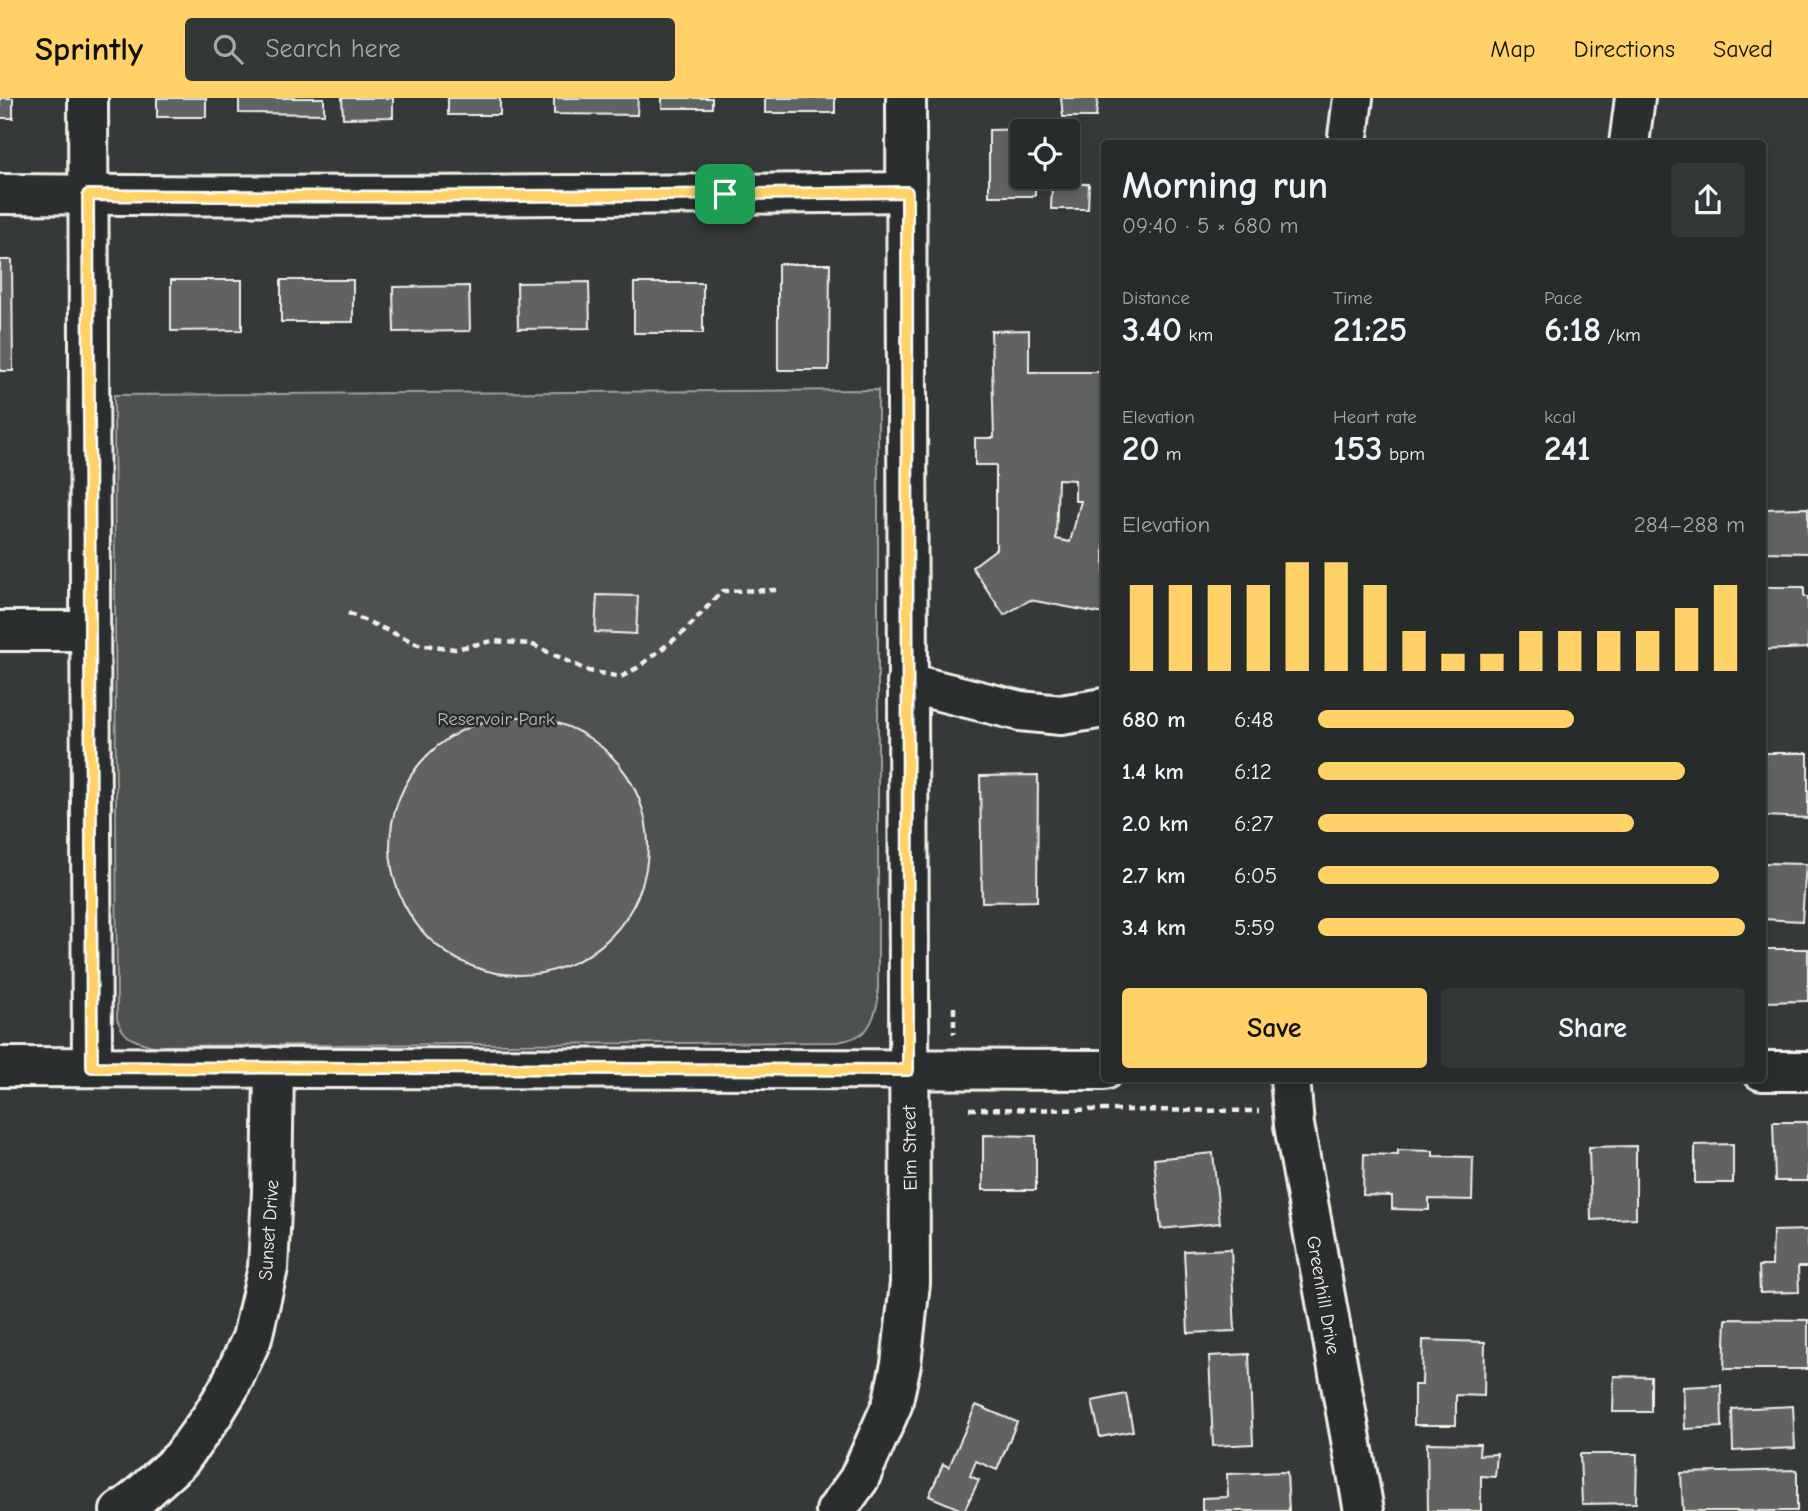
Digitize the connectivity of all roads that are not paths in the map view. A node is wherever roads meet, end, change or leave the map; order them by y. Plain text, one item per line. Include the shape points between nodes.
1 (88, 98) edge
2 (906, 98) edge
3 (1353, 98) edge
4 (1635, 98) edge
5 (1348, 140) edge
6 (1630, 140) edge
7 (907, 192) junction
8 (0, 194) edge
9 (88, 195) junction
10 (0, 631) edge
11 (91, 631) junction
12 (907, 683) junction
13 (1101, 708) edge
14 (0, 1067) edge
15 (92, 1067) junction
16 (274, 1067) junction
17 (908, 1070) junction
18 (1101, 1070) edge
19 (1766, 1071) edge
20 (1808, 1071) edge
21 (1290, 1082) edge
22 (120, 1511) edge
23 (836, 1511) edge
24 (1364, 1511) edge

1 - 9 street
2 - 7 street, Elm Street
3 - 5 street
4 - 6 street
7 - 9 street
7 - 12 street, Elm Street
8 - 9 street
9 - 11 street
10 - 11 street
11 - 15 street
12 - 13 street via 1020,711 1060,715
12 - 17 street, Elm Street
14 - 15 street
15 - 16 street
16 - 17 street
16 - 22 street, Sunset Drive via 268,1268 252,1338 212,1416 181,1459
17 - 18 street
17 - 23 street, Elm Street via 910,1283 901,1364 892,1405 859,1479
19 - 20 street
21 - 24 street, Greenhill Drive via 1294,1125

